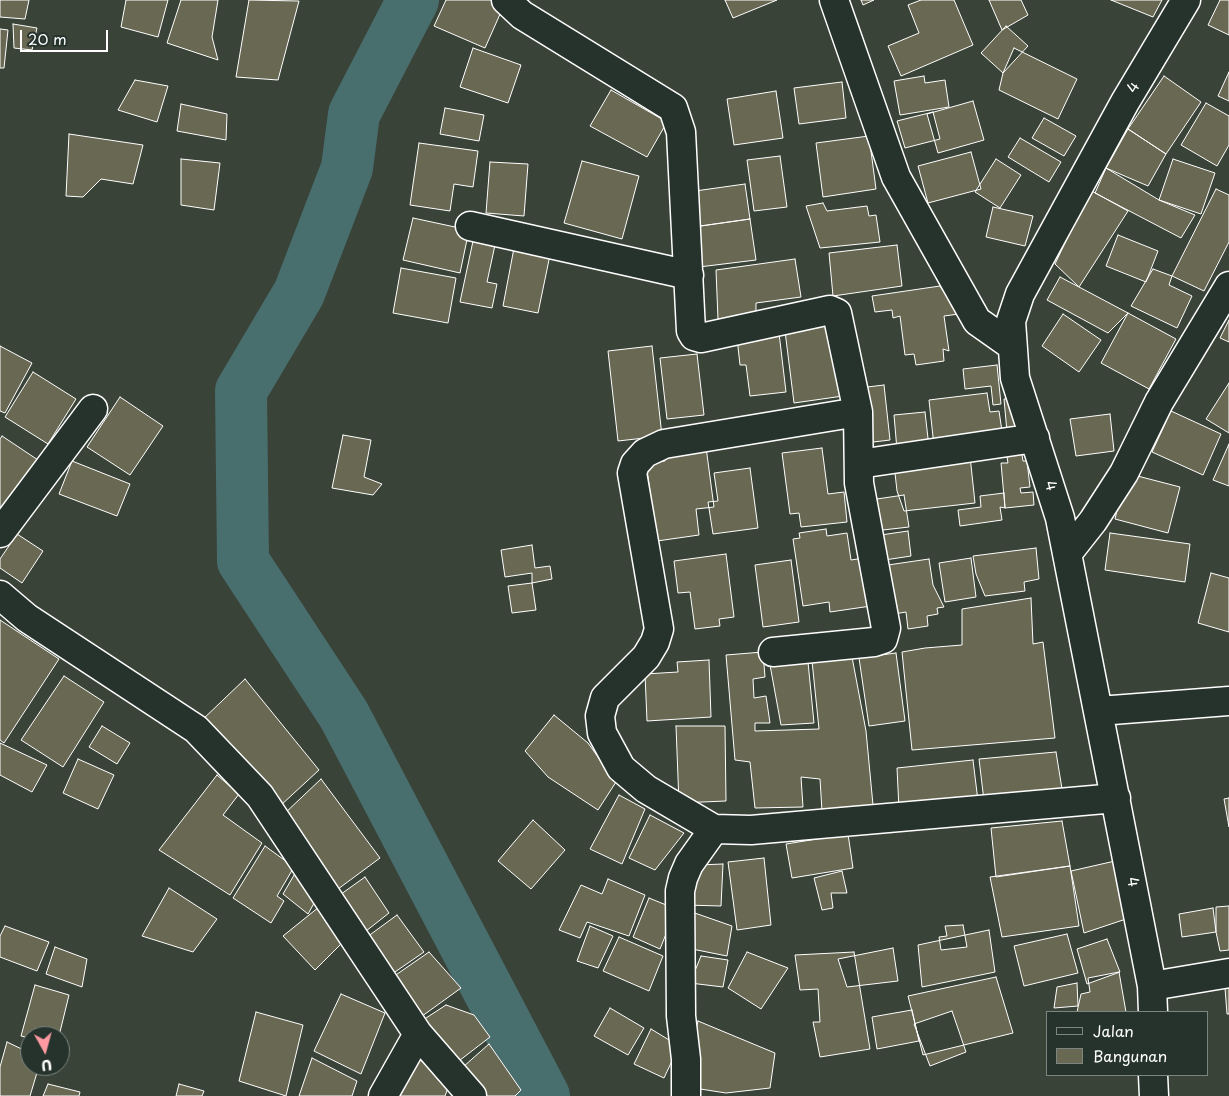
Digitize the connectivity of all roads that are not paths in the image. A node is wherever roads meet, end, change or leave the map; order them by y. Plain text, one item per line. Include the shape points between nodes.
1 (506, 0) edge
2 (834, 0) edge
3 (1186, 0) edge
4 (470, 226) dead end
5 (689, 275) junction
6 (1229, 286) edge
7 (1011, 345) junction
8 (93, 409) dead end
9 (858, 412) junction
10 (1035, 438) junction
11 (859, 464) junction
12 (0, 533) edge
13 (1067, 554) junction
14 (0, 595) edge
15 (773, 652) dead end
16 (1229, 701) edge
17 (1098, 711) junction
18 (1116, 798) junction
19 (714, 829) junction
20 (1229, 972) edge
21 (1152, 999) edge
22 (418, 1034) junction
23 (1153, 1076) edge
24 (383, 1096) edge
25 (472, 1096) edge
26 (686, 1096) edge
27 (1154, 1096) edge

1 - 5 street via 522,14 673,108 681,132
2 - 7 street via 896,177 977,321
3 - 7 street, 4 via 1125,102 1020,294 1011,322
4 - 5 street
5 - 9 street via 691,331 697,337 830,310 837,313
6 - 13 street via 1160,402 1124,473
7 - 10 street, 4 via 1015,378
8 - 12 street
9 - 11 street
9 - 19 street via 664,444 645,453 634,464 632,473 659,629 646,657 605,698 600,716 602,733 621,768 646,789
10 - 11 street
10 - 13 street, 4 via 1060,518
11 - 15 street via 859,483 886,628 883,639
13 - 17 street, 4
14 - 22 street via 27,618 196,729 260,796
16 - 17 street
17 - 18 street, 4
18 - 19 street via 751,830
18 - 21 street, 4
19 - 26 street via 689,864 680,891 681,1016
20 - 21 street
22 - 24 street
22 - 25 street
23 - 27 street

